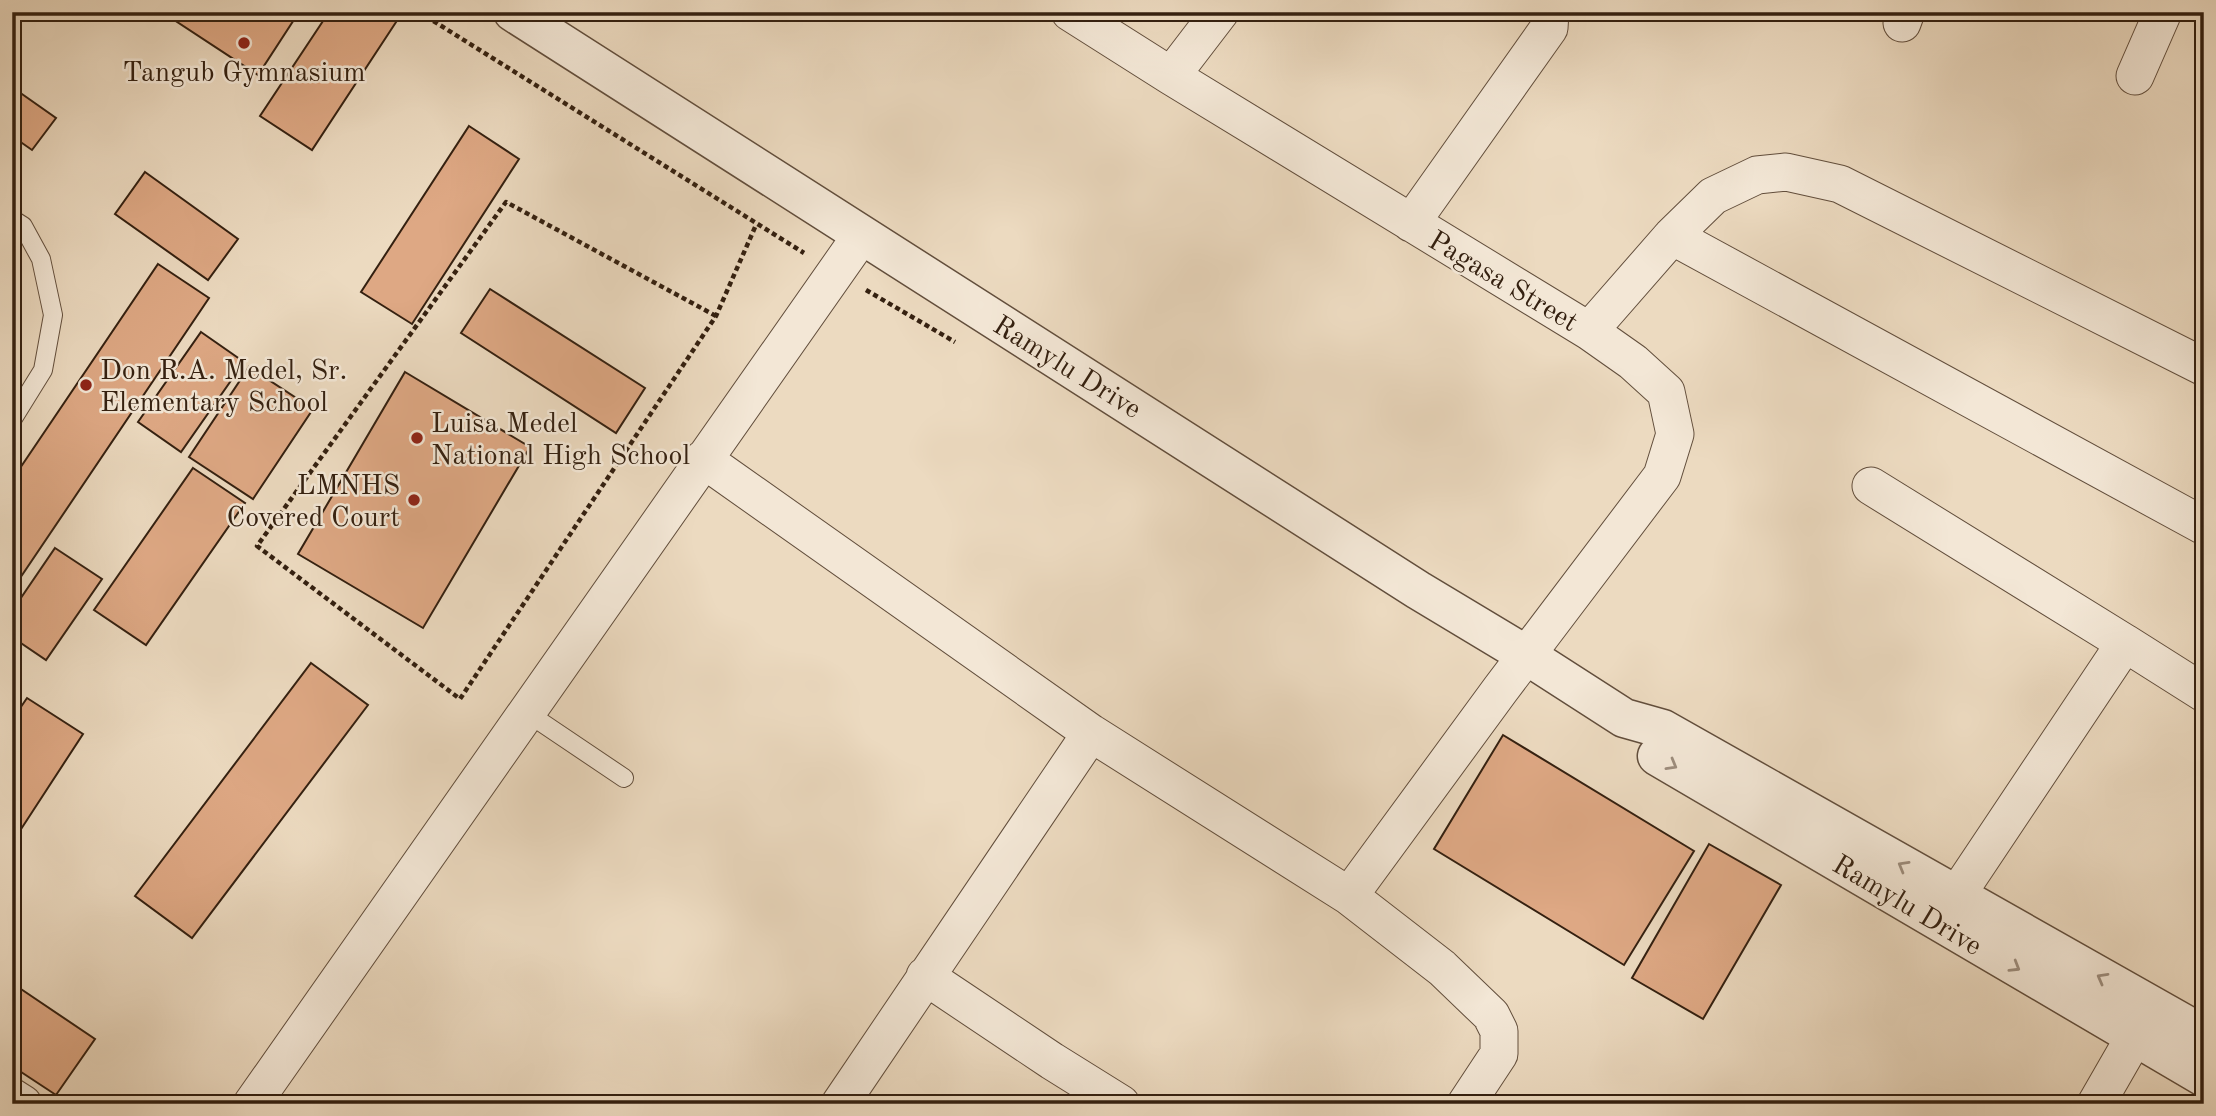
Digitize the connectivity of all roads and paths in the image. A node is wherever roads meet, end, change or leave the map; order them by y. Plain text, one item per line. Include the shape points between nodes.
1 (513, 12) edge
2 (1070, 12) edge
3 (1220, 12) edge
4 (1549, 12) edge
5 (2163, 12) edge
6 (1171, 76) junction
7 (2136, 76) dead end
8 (12, 219) edge
9 (1411, 223) junction
10 (756, 225) dead end
11 (861, 236) junction
12 (1672, 236) junction
13 (716, 316) junction
14 (1589, 331) junction
15 (2204, 367) edge
16 (12, 420) edge
17 (703, 459) junction
18 (1871, 486) dead end
19 (2204, 526) edge
20 (2125, 643) junction
21 (1526, 655) junction
22 (2204, 693) edge
23 (526, 712) junction
24 (1091, 733) junction
25 (624, 778) dead end
26 (1349, 896) junction
27 (1947, 909) junction
28 (925, 976) junction
29 (2143, 1022) junction
30 (2204, 1035) edge
31 (2204, 1077) edge
32 (12, 1097) edge
33 (23, 1104) edge
34 (252, 1104) edge
35 (840, 1104) edge
36 (1121, 1104) edge
37 (1466, 1104) edge
38 (2096, 1104) edge

1 - 11 street, Ramylu Drive
2 - 6 street, Pagasa Street
3 - 6 street
4 - 9 street via 1549,28
5 - 7 street
6 - 9 street, Pagasa Street
8 - 16 lane via 23,226 41,259 53,315 43,370
9 - 14 street, Pagasa Street
10 - 13 path
11 - 17 street
11 - 21 street, Ramylu Drive
12 - 14 street
12 - 15 street via 1713,196 1757,175 1786,172 1840,184
12 - 19 street
13 - 13 path via 506,202 257,546 460,699
14 - 21 street, Pagasa Street via 1666,392 1675,435 1662,477
17 - 23 street
17 - 24 street
18 - 20 street
20 - 22 street
20 - 27 street
21 - 26 street, Pagasa Street
21 - 27 street, Ramylu Drive via 1624,718 1662,729
23 - 25 lane
23 - 34 street
24 - 26 street
24 - 28 street
26 - 37 street via 1442,968 1491,1015 1499,1031 1499,1054
27 - 29 street, Ramylu Drive
28 - 35 street
28 - 36 street
29 - 30 street, Ramylu Drive
29 - 31 street, Ramylu Drive
29 - 38 street
32 - 33 street

